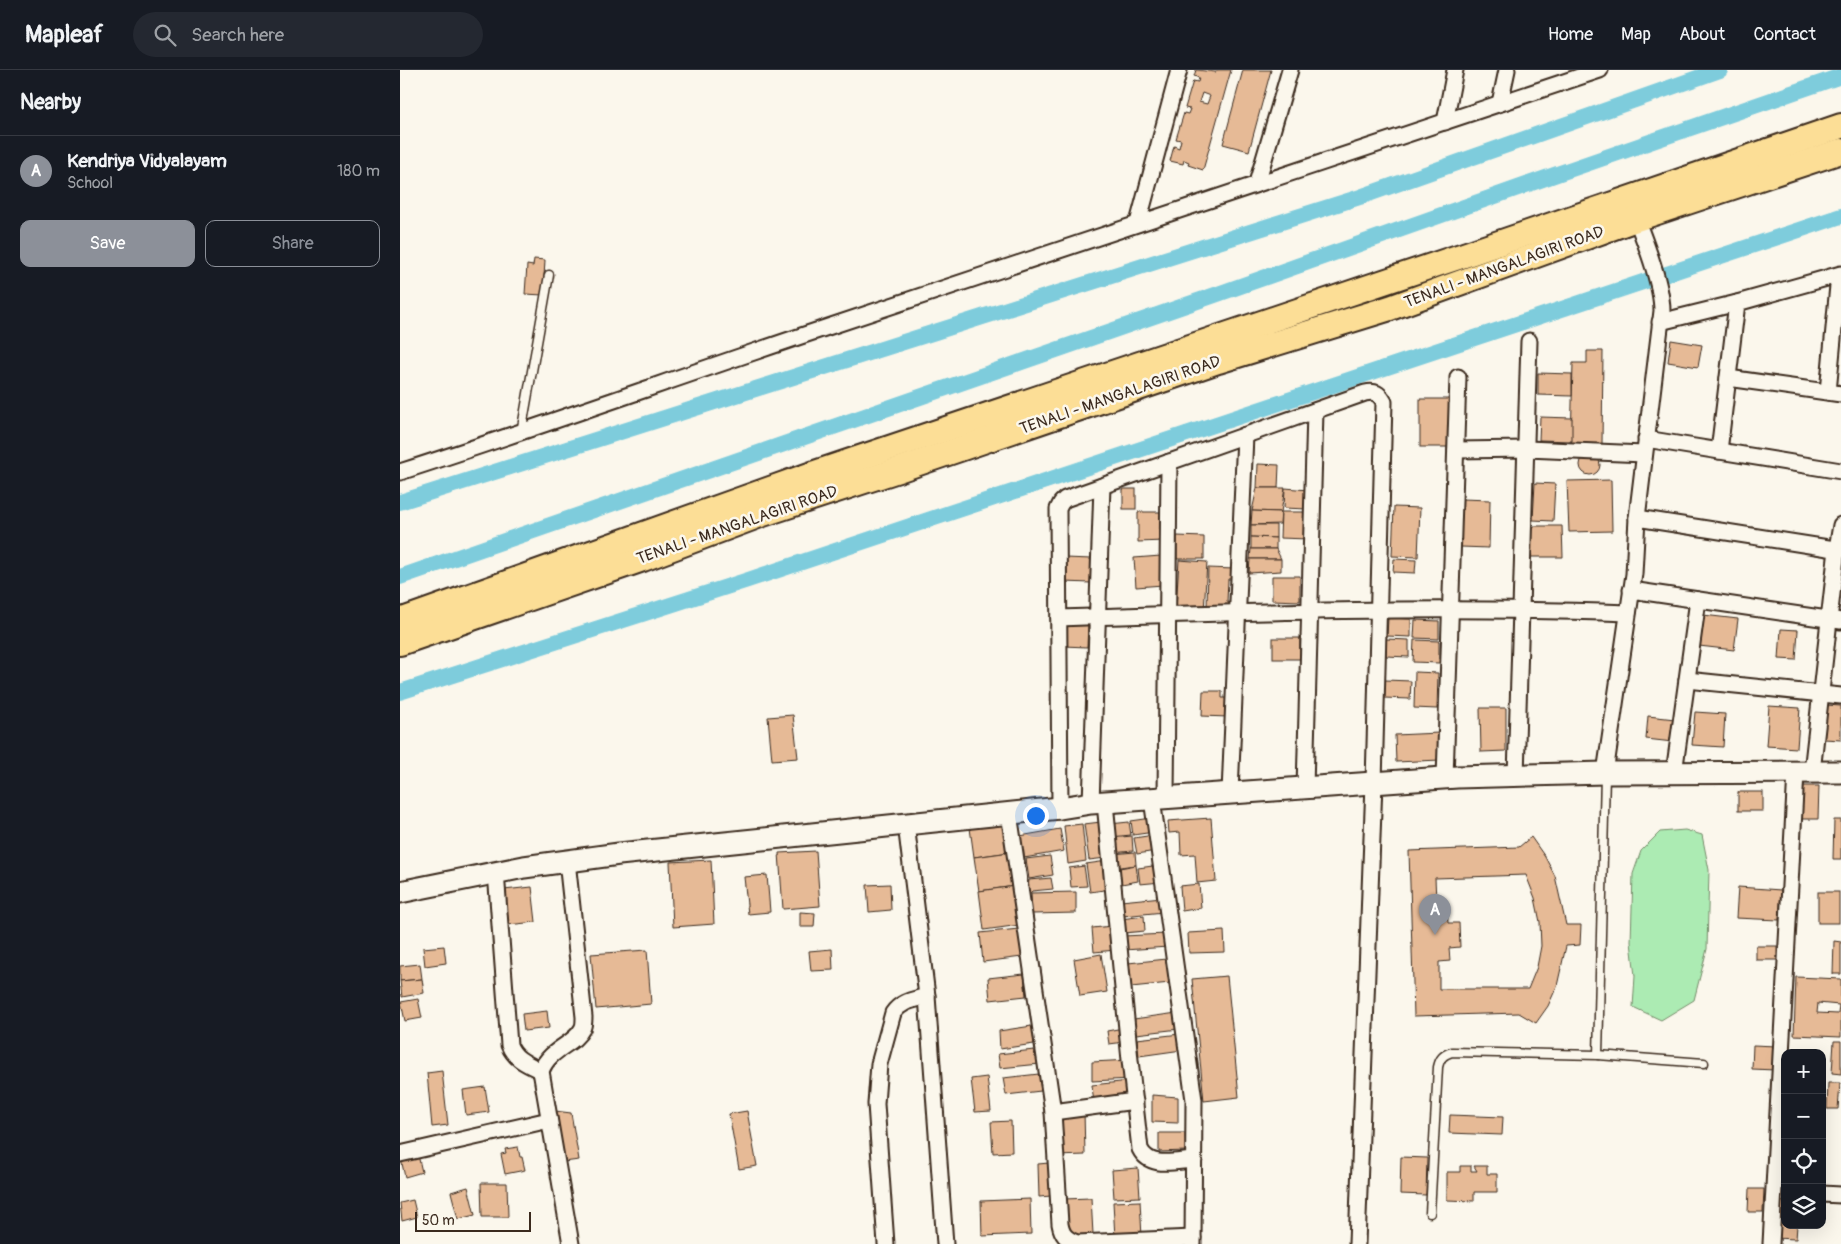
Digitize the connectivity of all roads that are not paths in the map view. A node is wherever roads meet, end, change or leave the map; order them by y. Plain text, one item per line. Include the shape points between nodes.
1 (1179, 70) edge
2 (1290, 70) edge
3 (1455, 70) edge
4 (1507, 70) edge
5 (1557, 70) edge
6 (1600, 70) edge
7 (1553, 86) junction
8 (1500, 103) junction
9 (1445, 122) junction
10 (1841, 126) edge
11 (1841, 150) edge
12 (1257, 183) junction
13 (1636, 219) junction
14 (1138, 223) junction
15 (1840, 274) edge
16 (549, 275) dead end
17 (1737, 303) junction
18 (1660, 322) junction
19 (1529, 341) dead end
20 (1458, 377) dead end
21 (1728, 378) junction
22 (1834, 393) edge
23 (1315, 411) junction
24 (521, 433) junction
25 (1245, 435) junction
26 (1645, 447) junction
27 (1527, 449) junction
28 (1456, 450) junction
29 (1719, 452) junction
30 (1170, 462) junction
31 (1841, 471) edge
32 (400, 472) edge
33 (1102, 486) junction
34 (1638, 518) junction
35 (1841, 525) edge
36 (1839, 550) edge
37 (1631, 590) junction
38 (1698, 600) junction
39 (1521, 609) junction
40 (1450, 610) junction
41 (1380, 611) junction
42 (1310, 612) junction
43 (1238, 613) junction
44 (1628, 613) junction
45 (1168, 615) junction
46 (1098, 617) junction
47 (1059, 618) junction
48 (400, 621) edge
49 (1835, 621) edge
50 (400, 643) edge
51 (1687, 680) junction
52 (1820, 694) junction
53 (1841, 696) edge
54 (1804, 772) junction
55 (1841, 772) edge
56 (1605, 773) junction
57 (1674, 773) junction
58 (1516, 776) junction
59 (1445, 778) junction
60 (1374, 783) junction
61 (1305, 788) junction
62 (1230, 793) junction
63 (1159, 798) junction
64 (1098, 803) junction
65 (1060, 808) junction
66 (1009, 813) junction
67 (906, 824) junction
68 (567, 861) junction
69 (496, 872) junction
70 (400, 892) edge
71 (927, 996) junction
72 (1598, 1055) junction
73 (1704, 1063) dead end
74 (541, 1071) junction
75 (1136, 1101) junction
76 (1053, 1112) junction
77 (549, 1120) junction
78 (400, 1154) edge
79 (1194, 1160) junction
80 (1779, 1193) edge
81 (1826, 1194) edge
82 (1841, 1195) edge
83 (1430, 1213) dead end
84 (1193, 1241) edge
85 (570, 1244) edge
86 (886, 1244) edge
87 (945, 1244) edge
88 (1357, 1244) edge
89 (1771, 1244) edge

1 - 14 street
2 - 12 street
3 - 9 street
4 - 8 street
5 - 7 street
6 - 7 street
7 - 8 street
8 - 9 street
9 - 12 street
10 - 13 main road
11 - 13 main road, TENALI - MANGALAGIRI ROAD
12 - 14 street
13 - 18 street via 1660,295
13 - 48 main road via 1241,331 815,473
13 - 50 main road, TENALI - MANGALAGIRI ROAD via 1390,308 1218,361 763,514
14 - 24 street
15 - 17 street
15 - 22 street
16 - 24 lane
17 - 18 street
17 - 21 street
18 - 26 street
19 - 27 street
20 - 28 street
21 - 22 street
21 - 29 street
23 - 25 street
23 - 41 street via 1374,392 1384,402
23 - 42 street
24 - 32 street
25 - 30 street
25 - 43 street
26 - 27 street
26 - 29 street
26 - 34 street
27 - 28 street
27 - 39 street
28 - 40 street
29 - 31 street
30 - 33 street
30 - 45 street
33 - 46 street
33 - 47 street via 1065,499 1058,508
34 - 36 street
34 - 37 street
35 - 36 street
36 - 49 street
37 - 38 street
37 - 44 street
38 - 49 street
38 - 51 street
39 - 40 street
39 - 44 street
39 - 58 street
40 - 41 street
40 - 59 street
41 - 42 street
41 - 60 street
42 - 43 street
42 - 61 street
43 - 45 street
43 - 62 street
44 - 56 street
45 - 46 street
45 - 63 street
46 - 47 street
46 - 64 street
47 - 65 street
49 - 52 street
51 - 52 street
51 - 57 street
52 - 53 street
52 - 54 street
54 - 55 main road
54 - 57 main road
54 - 80 street
56 - 57 main road
56 - 58 main road
56 - 72 lane
58 - 59 main road
59 - 60 main road
60 - 61 main road
60 - 88 street
61 - 62 main road
62 - 63 main road
63 - 64 main road
63 - 79 street via 1194,1100
64 - 65 main road
64 - 75 street
65 - 66 main road
66 - 67 main road
66 - 76 street
67 - 68 main road
67 - 71 street
68 - 69 main road
68 - 74 street via 583,1028 549,1057
69 - 70 main road
69 - 74 street via 509,1045 519,1060
71 - 86 street via 897,1007 879,1064 876,1104
71 - 87 street
72 - 73 lane
72 - 83 lane via 1452,1052 1440,1058
74 - 77 street
75 - 76 street
75 - 79 street via 1140,1149 1145,1157 1152,1162
76 - 84 street via 1060,1224 1062,1233 1069,1240 1077,1243
77 - 78 street
77 - 85 street
79 - 84 street
80 - 89 street
81 - 82 street

